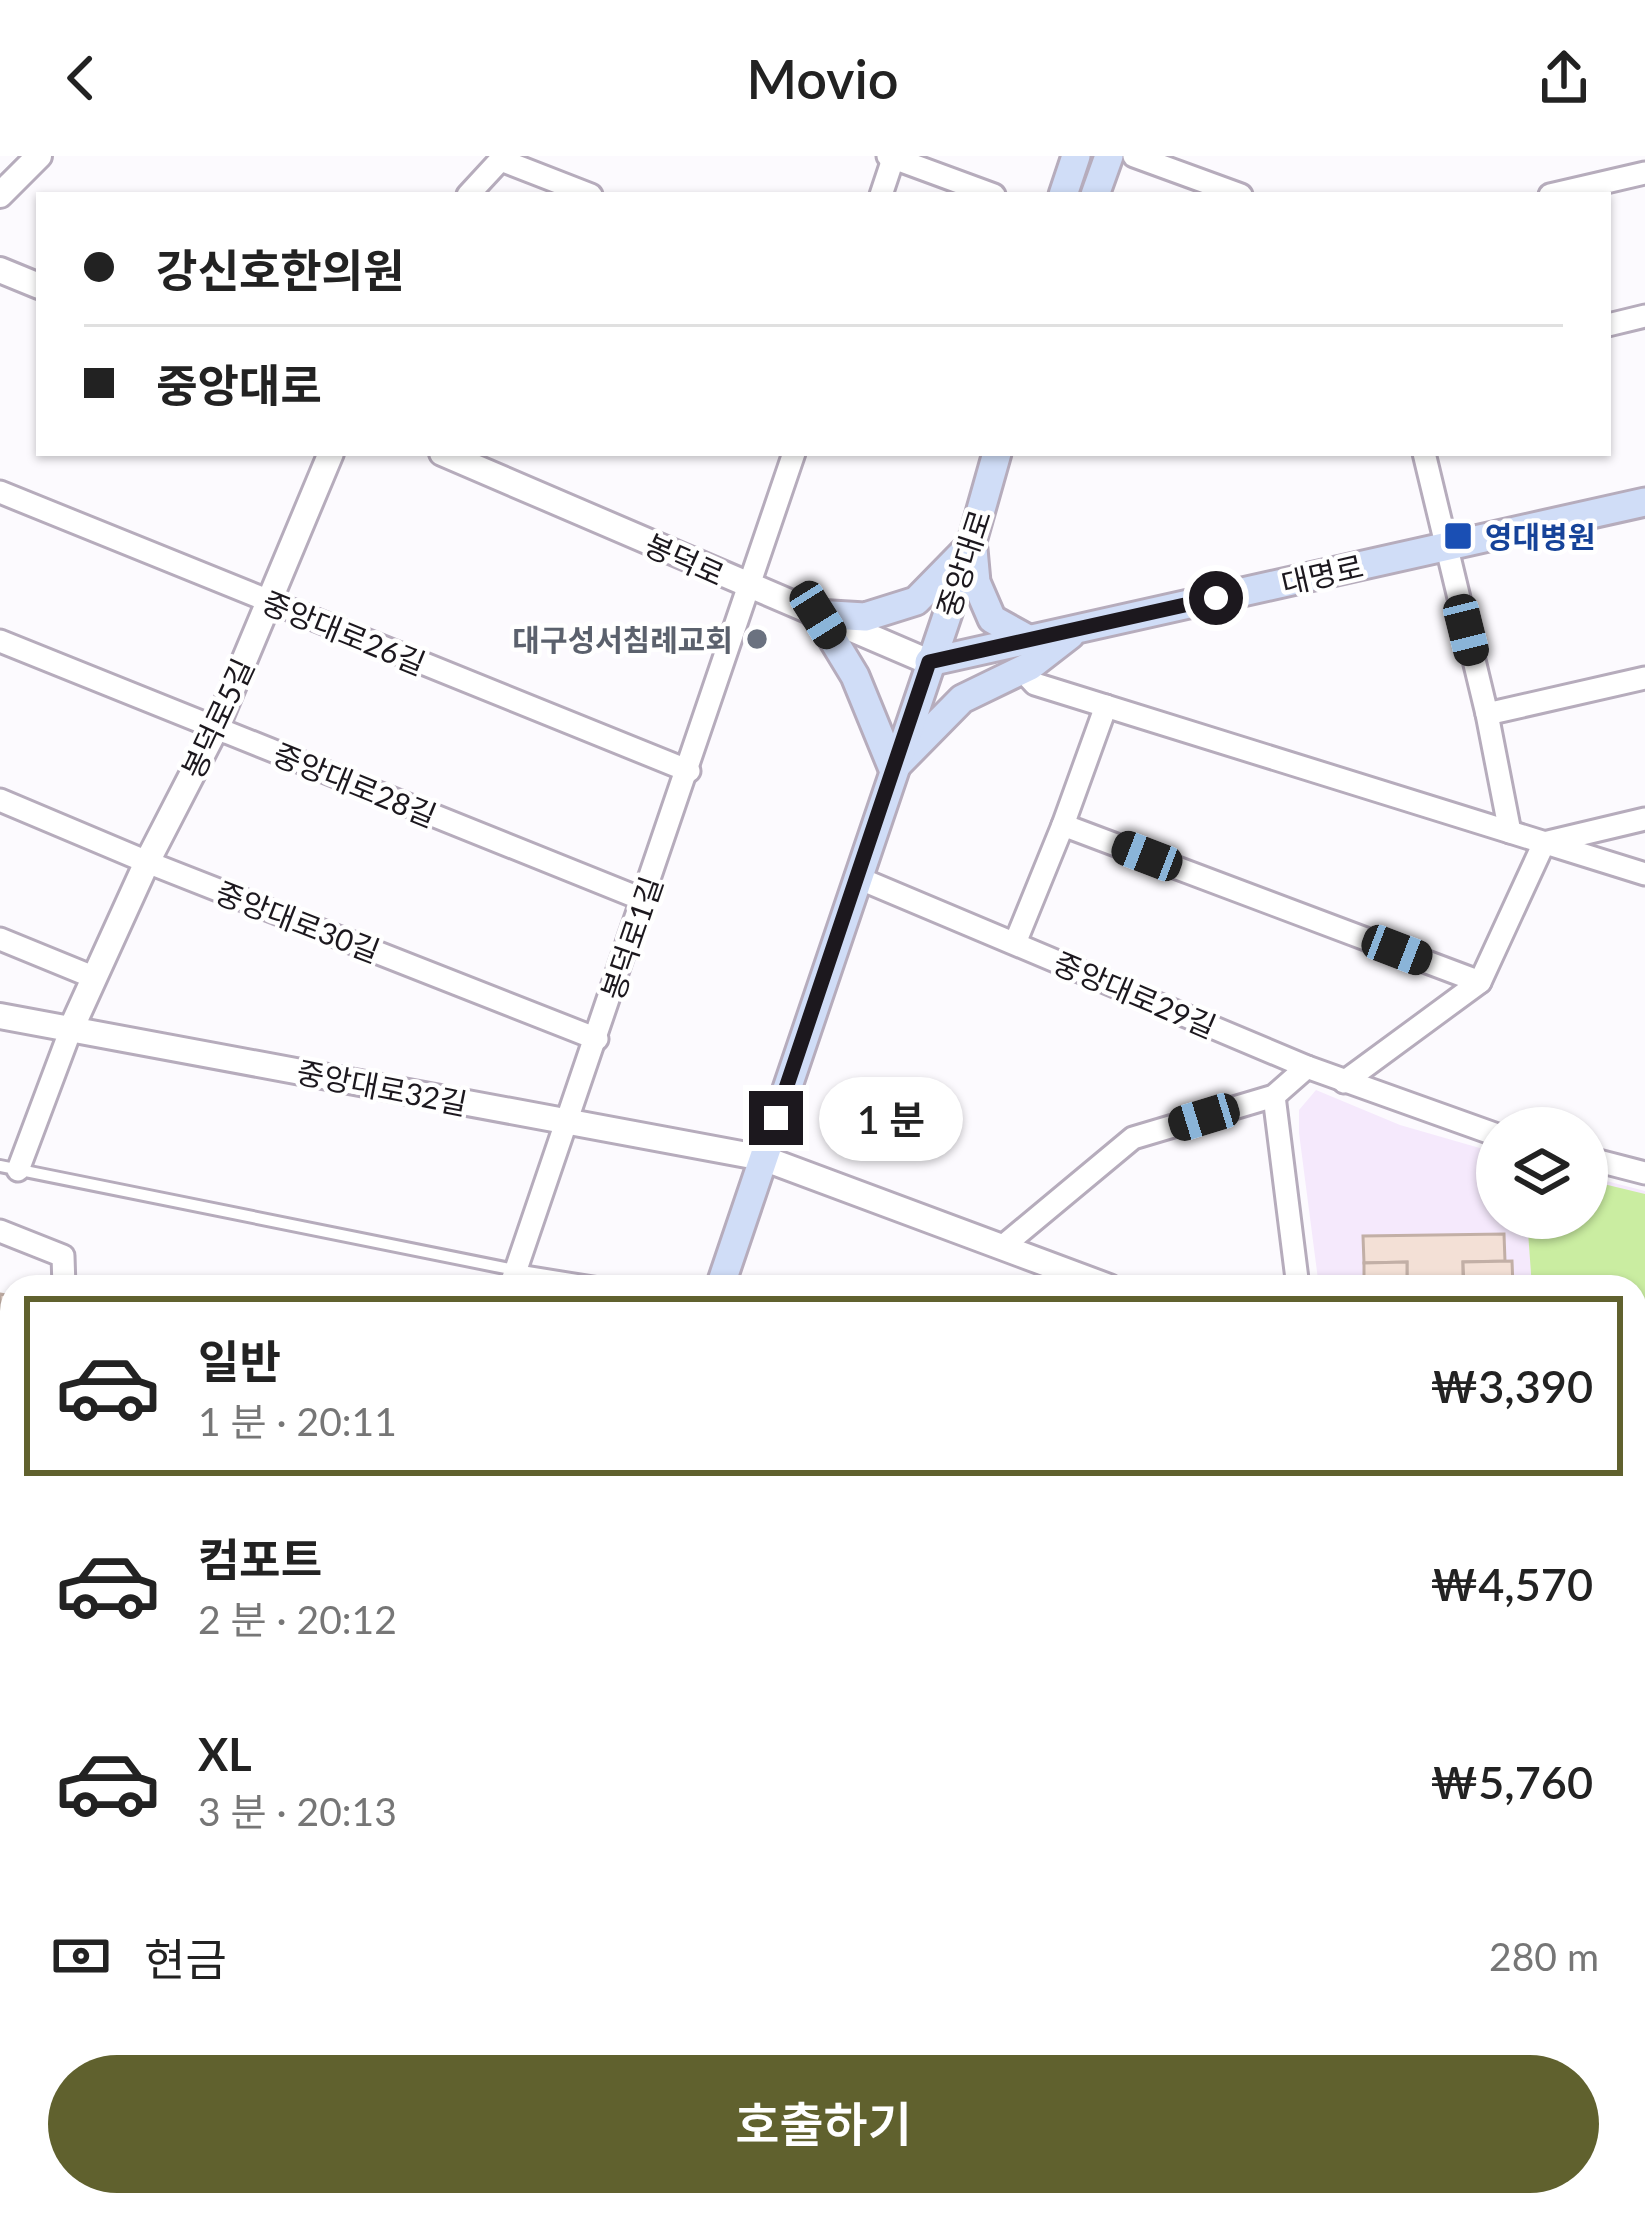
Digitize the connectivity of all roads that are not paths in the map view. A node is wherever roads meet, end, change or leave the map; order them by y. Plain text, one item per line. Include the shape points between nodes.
1 (39, 156) edge
2 (1076, 156) edge
3 (1109, 156) edge
4 (1133, 156) edge
5 (892, 157) edge
6 (502, 158) edge
7 (1645, 173) edge
8 (471, 192) edge
9 (584, 192) edge
10 (882, 192) edge
11 (986, 192) edge
12 (1064, 192) edge
13 (1096, 192) edge
14 (1233, 192) edge
15 (1563, 192) edge
16 (0, 196) edge
17 (0, 270) edge
18 (36, 285) edge
19 (1645, 316) edge
20 (1611, 324) edge
21 (330, 456) edge
22 (449, 456) edge
23 (793, 456) edge
24 (997, 456) edge
25 (1425, 456) edge
26 (0, 492) edge
27 (1645, 502) edge
28 (972, 543) junction
29 (1445, 546) junction
30 (748, 587) junction
31 (269, 602) junction
32 (816, 615) junction
33 (1078, 628) junction
34 (1028, 639) junction
35 (0, 641) edge
36 (929, 662) junction
37 (1022, 670) junction
38 (1645, 678) edge
39 (1106, 706) junction
40 (1487, 714) junction
41 (215, 728) junction
42 (893, 769) junction
43 (689, 771) junction
44 (0, 800) edge
45 (1645, 819) edge
46 (1064, 825) junction
47 (1510, 832) junction
48 (1544, 843) junction
49 (147, 862) junction
50 (1645, 874) edge
51 (856, 877) junction
52 (644, 900) junction
53 (0, 939) edge
54 (1015, 943) junction
55 (93, 977) junction
56 (1480, 982) junction
57 (0, 1016) edge
58 (71, 1029) junction
59 (597, 1039) junction
60 (1307, 1067) junction
61 (1344, 1082) junction
62 (1274, 1096) junction
63 (565, 1121) junction
64 (1476, 1128) edge
65 (763, 1158) junction
66 (1608, 1163) edge
67 (9, 1168) edge
68 (1645, 1173) edge
69 (0, 1231) edge
70 (1002, 1246) junction
71 (64, 1275) edge
72 (499, 1275) edge
73 (514, 1275) edge
74 (724, 1275) edge
75 (1078, 1275) edge
76 (1296, 1275) edge

1 - 16 street
2 - 12 main road
3 - 13 main road
4 - 14 street
5 - 10 street
5 - 11 street
6 - 8 street
6 - 9 street
7 - 15 street
17 - 18 street
19 - 20 street
21 - 31 street, 봉덕로5길
22 - 30 street, 봉덕로
23 - 30 street, 봉덕로1길
24 - 28 main road, 중앙대로
25 - 29 street
26 - 31 street, 중앙대로26길
27 - 29 main road, 대명로
28 - 32 main road via 916,601 865,617
28 - 34 main road via 992,620
28 - 36 main road, 중앙대로
29 - 33 main road, 대명로
29 - 40 street
30 - 32 street, 봉덕로
30 - 43 street, 봉덕로1길
31 - 41 street, 봉덕로5길
31 - 43 street, 중앙대로26길
32 - 36 street, 봉덕로
32 - 42 main road via 854,676
33 - 34 main road, 대명로
33 - 37 main road
34 - 36 main road, 대명로
35 - 41 street, 중앙대로28길
36 - 42 main road, 중앙대로
37 - 39 street via 1035,684
37 - 42 main road via 962,699
38 - 40 street
39 - 46 street
39 - 47 street
40 - 47 street
41 - 49 street, 봉덕로5길
41 - 52 street, 중앙대로28길
42 - 51 main road, 중앙대로
43 - 52 street, 봉덕로1길
44 - 49 street, 중앙대로30길
45 - 48 street
46 - 54 street
46 - 56 street
47 - 48 street
48 - 50 street
48 - 56 street
49 - 55 street, 봉덕로5길
49 - 59 street, 중앙대로30길
51 - 54 street, 중앙대로29길
51 - 65 main road, 중앙대로
52 - 59 street, 봉덕로1길
53 - 55 street
54 - 60 street, 중앙대로29길
55 - 58 street, 봉덕로5길
56 - 61 street
57 - 58 street, 중앙대로32길
58 - 63 street, 중앙대로32길
58 - 67 street, 봉덕로5길
59 - 63 street, 봉덕로1길
60 - 61 street, 중앙대로29길
60 - 62 street
61 - 64 street, 중앙대로29길
62 - 70 street via 1133,1138
62 - 76 street
63 - 65 street, 중앙대로32길
63 - 73 street, 봉덕로1길
65 - 70 street, 중앙대로32길
65 - 74 main road, 중앙대로
66 - 68 street
67 - 72 lane
69 - 71 street via 63,1256
70 - 75 street, 중앙대로32길

